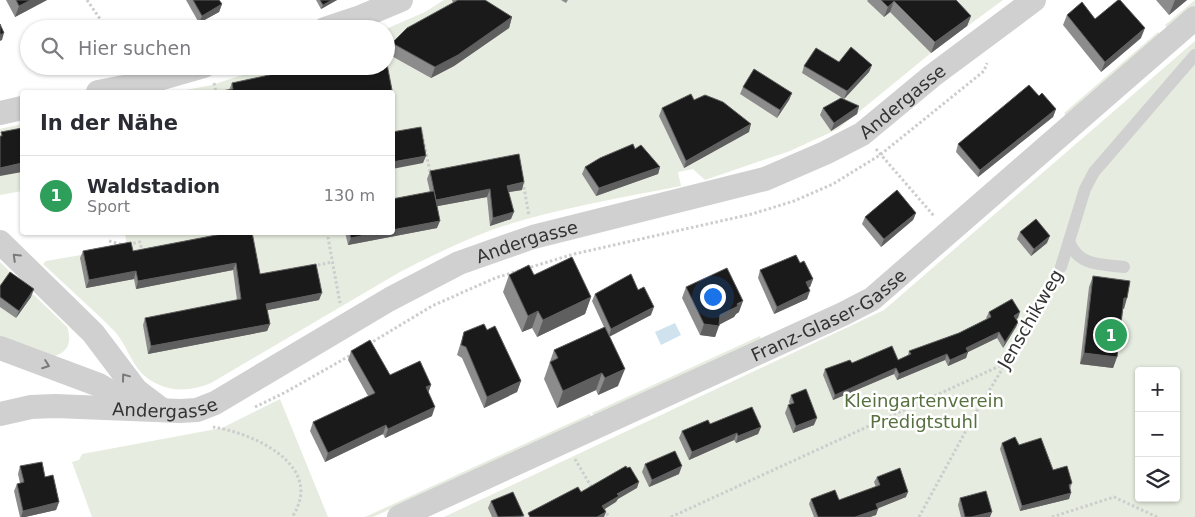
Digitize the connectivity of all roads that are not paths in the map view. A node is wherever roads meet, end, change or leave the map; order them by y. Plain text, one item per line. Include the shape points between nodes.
1 (401, 0) edge
2 (1034, 0) edge
3 (1195, 18) edge
4 (352, 20) edge
5 (1195, 55) edge
6 (209, 75) edge
7 (108, 90) edge
8 (20, 108) edge
9 (0, 113) edge
10 (1069, 241) junction
11 (0, 242) edge
12 (1061, 267) road end
13 (1124, 267) dead end
14 (0, 348) edge
15 (161, 409) junction
16 (0, 414) edge
17 (399, 517) edge

1 - 4 street
2 - 15 street, Andergasse via 862,134 798,167 765,180 561,229 498,248 390,299 216,403 197,410
3 - 17 street, Franz-Glaser-Gasse via 872,299
5 - 10 lane, Jenschikweg via 1094,172 1085,189
6 - 7 street
8 - 9 street
10 - 12 lane, Jenschikweg
10 - 13 lane via 1074,253 1082,259
15 -> 11 street via 136,390 93,333
14 -> 15 street via 99,385 131,404
15 - 16 street, Andergasse via 55,406 30,407

